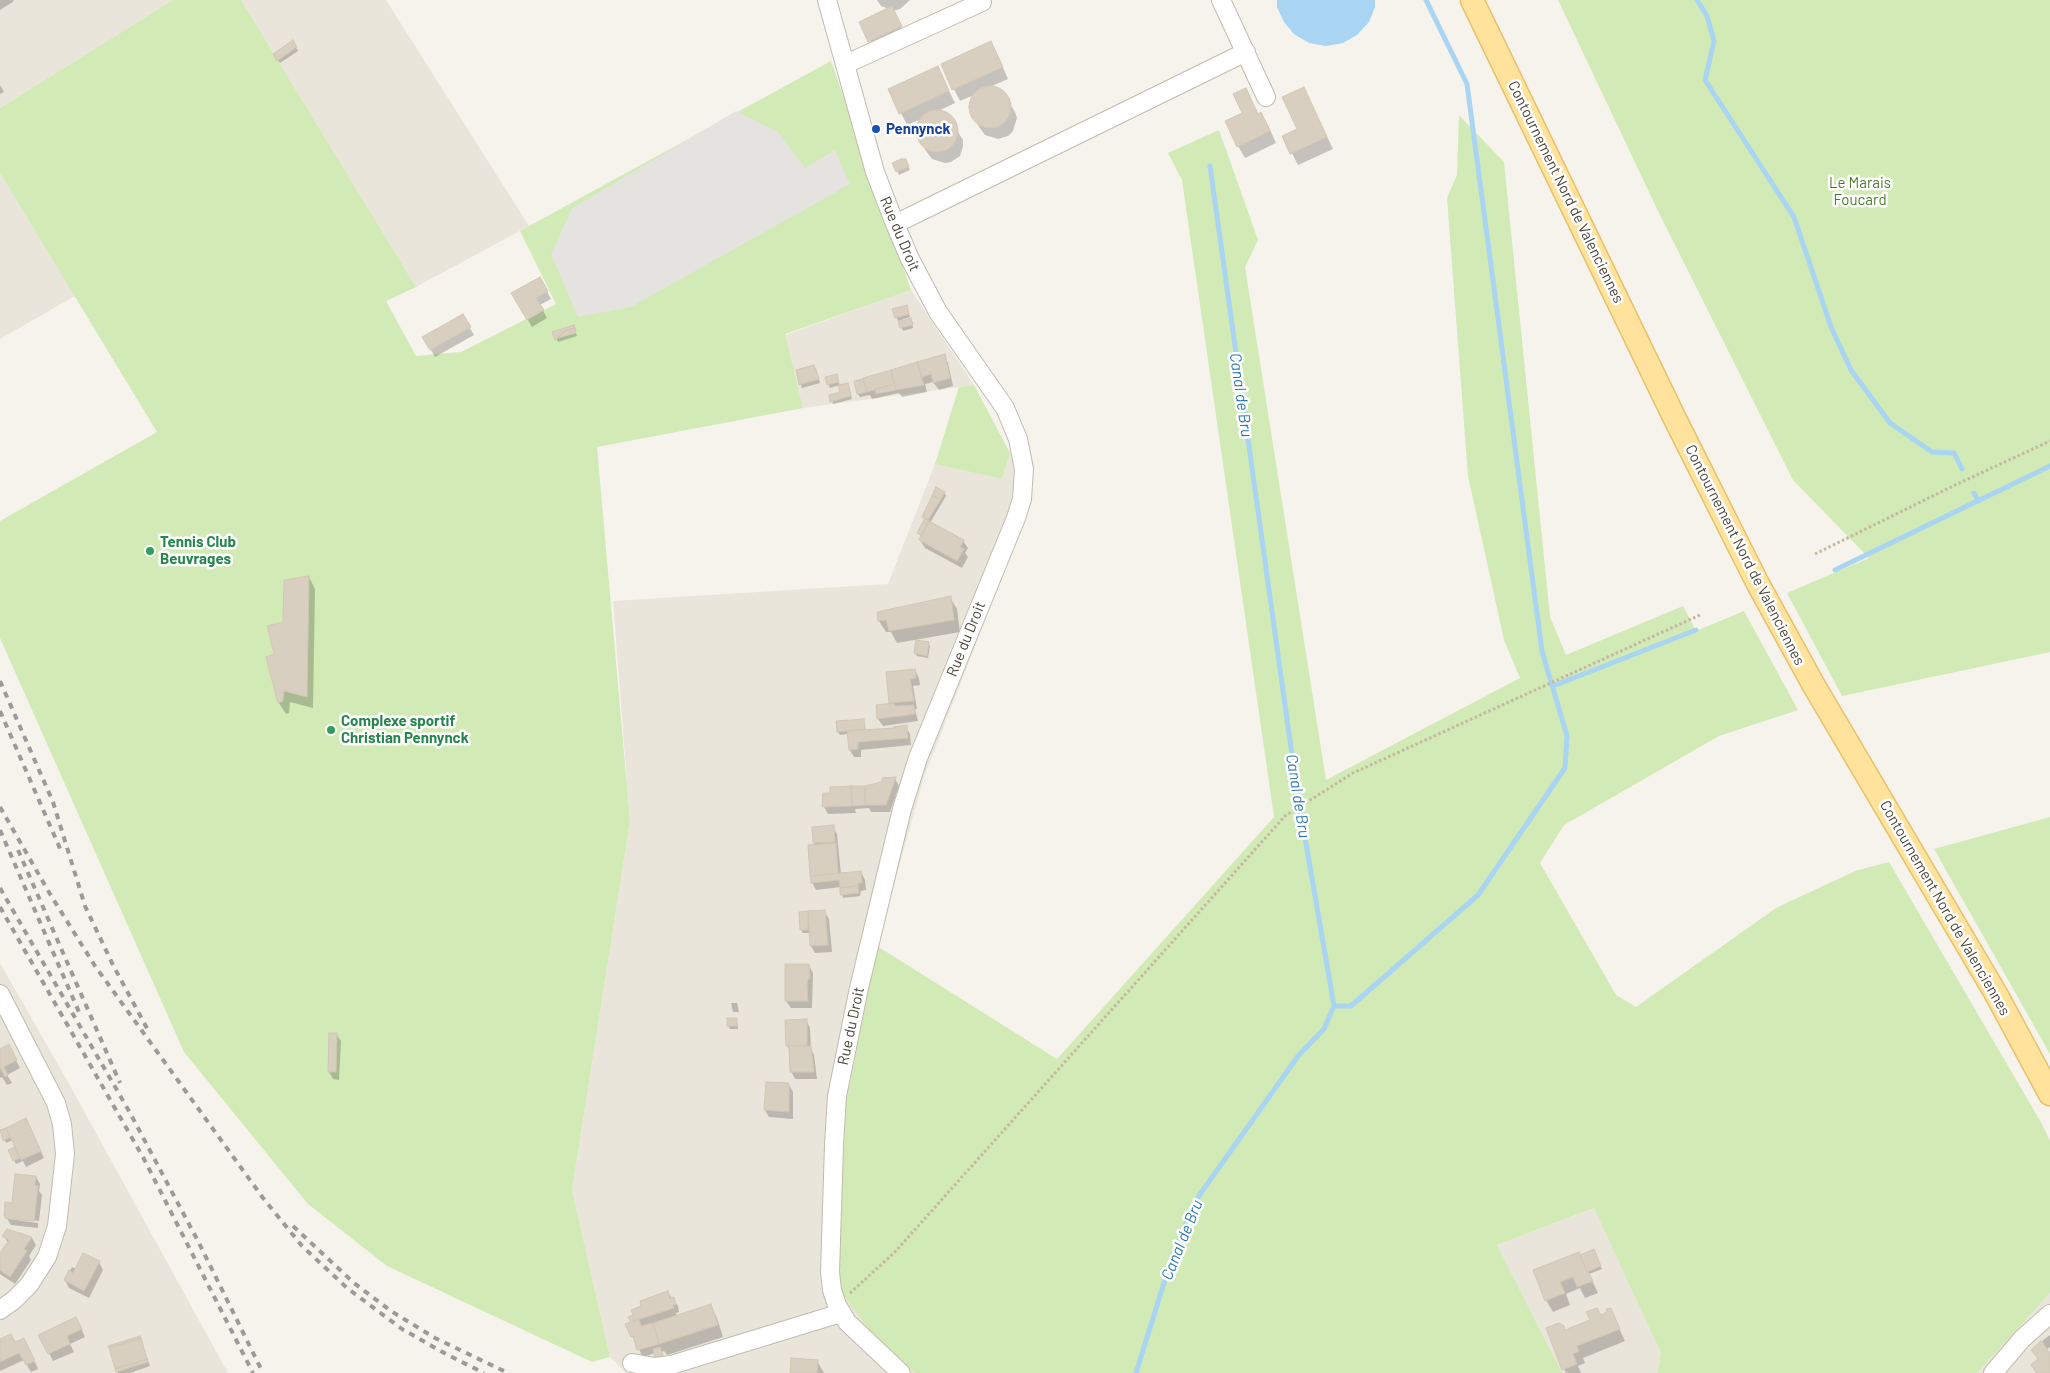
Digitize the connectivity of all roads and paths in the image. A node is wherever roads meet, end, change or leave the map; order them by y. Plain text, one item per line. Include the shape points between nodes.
1 (827, 0) edge
2 (1222, 0) edge
3 (1472, 0) edge
4 (982, 2) dead end
5 (1246, 52) junction
6 (846, 64) junction
7 (1266, 97) dead end
8 (895, 224) junction
9 (2050, 442) edge
10 (1815, 554) dead end
11 (1700, 614) dead end
12 (0, 994) edge
13 (4, 1013) edge
14 (2050, 1094) edge
15 (839, 1309) junction
16 (0, 1310) edge
17 (2050, 1314) edge
18 (632, 1363) dead end
19 (901, 1373) edge
20 (1993, 1373) edge

1 - 6 street, Rue du Droit
2 - 5 street
3 - 14 main road, Contournement Nord de Valenciennes via 1758,584 1813,684 1996,994
4 - 6 street
5 - 7 street
5 - 8 street
6 - 8 street, Rue du Droit via 876,172
8 - 15 street, Rue du Droit via 938,312 1005,408 1022,450 1024,480 1016,518 910,782 859,988 835,1119 830,1272
9 - 10 path
11 - 15 path via 1353,773 1293,810 1270,831 894,1252
12 - 13 street
13 - 16 street via 56,1103 65,1154 59,1215 47,1257 29,1285
15 - 18 street via 671,1366 655,1368
15 - 19 street, Rue du Droit via 854,1330
17 - 20 street via 2022,1339

